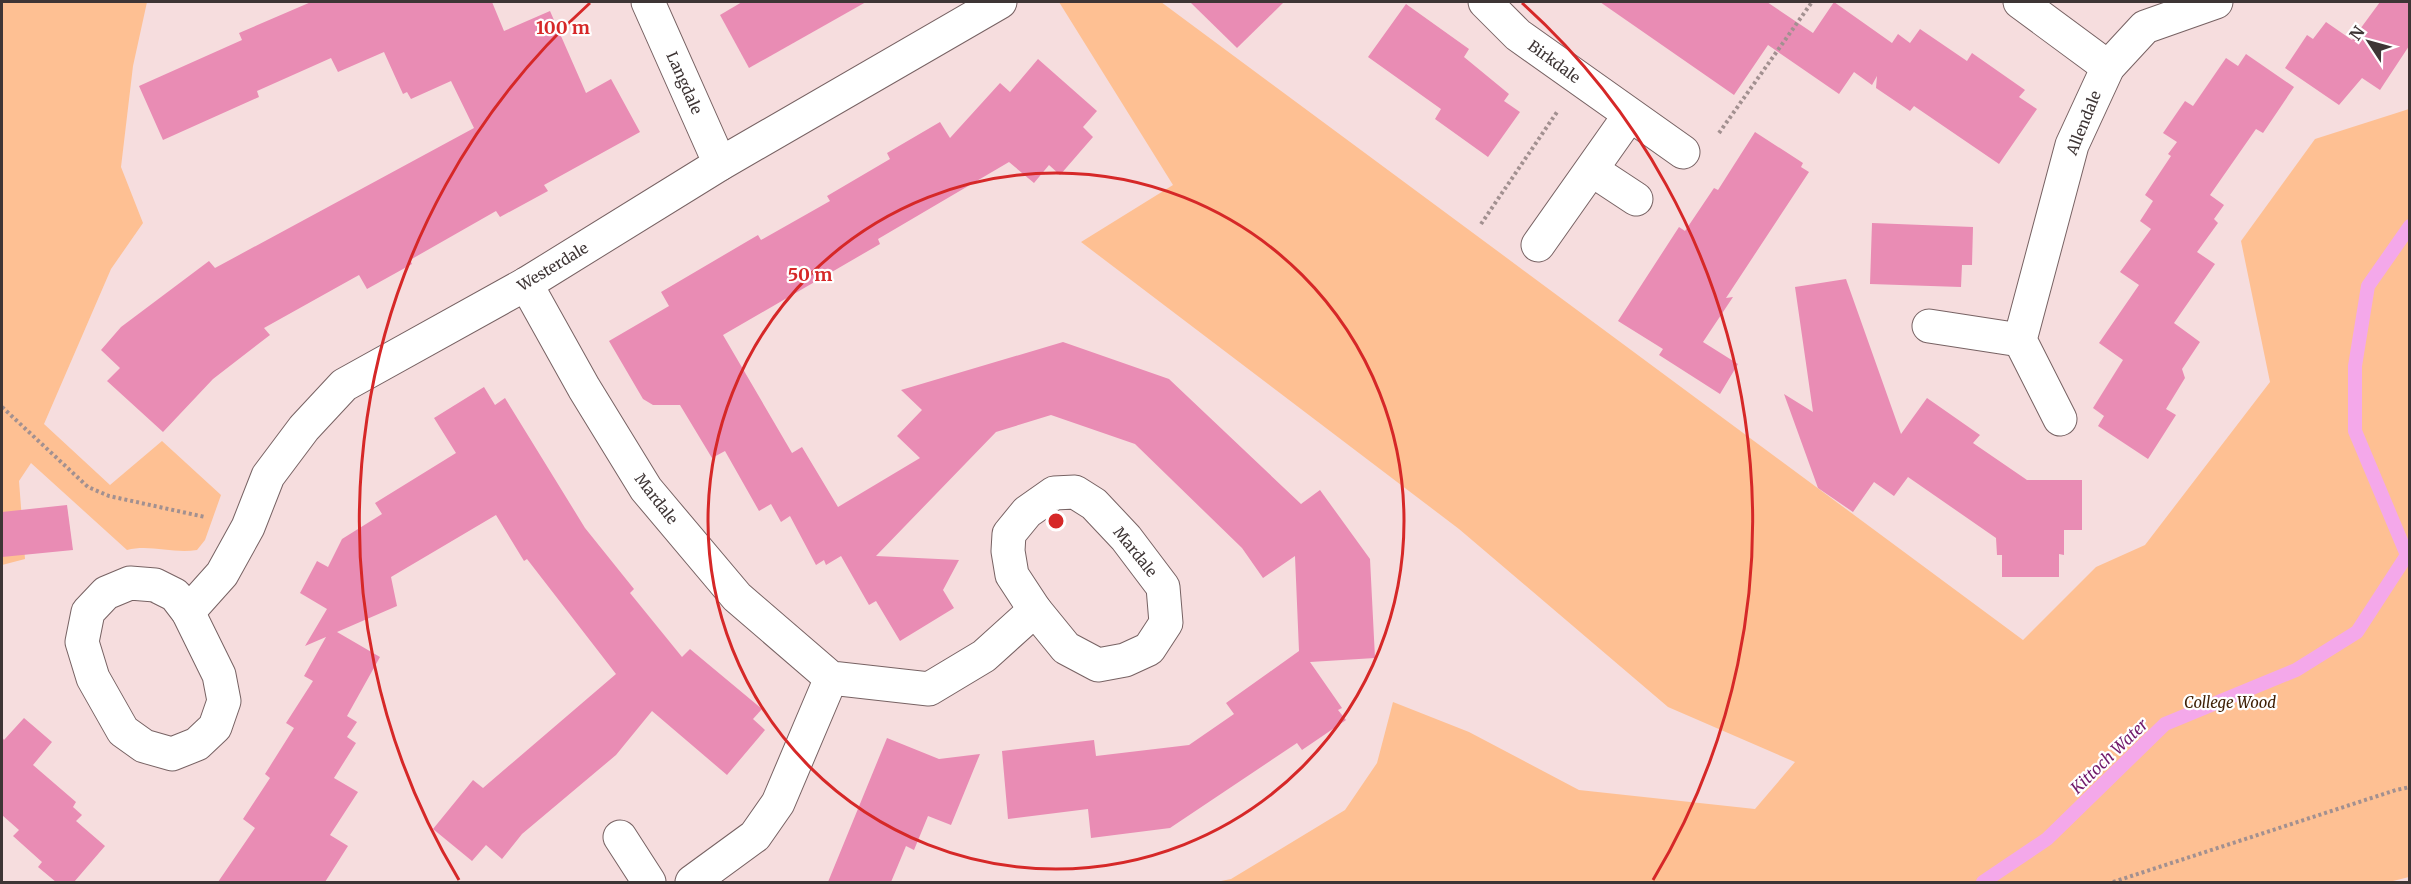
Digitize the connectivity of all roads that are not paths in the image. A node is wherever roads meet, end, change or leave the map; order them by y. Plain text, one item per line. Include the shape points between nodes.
1 (648, 2) edge
2 (1000, 2) edge
3 (1485, 2) edge
4 (2020, 2) edge
5 (2216, 2) edge
6 (2108, 67) junction
7 (1629, 116) junction
8 (1683, 152) road end
9 (720, 164) junction
10 (1592, 170) junction
11 (1636, 199) dead end
12 (1539, 244) dead end
13 (526, 284) junction
14 (1929, 326) dead end
15 (2020, 340) junction
16 (2060, 419) dead end
17 (1035, 610) junction
18 (188, 612) junction
19 (831, 678) junction
20 (620, 837) dead end
21 (649, 882) edge
22 (692, 882) edge

1 - 9 street, Langdale
2 - 9 street, Westerdale
3 - 7 street, Birkdale via 1518,35
4 - 6 street
5 - 6 street, Allendale via 2145,27
6 - 15 street, Allendale via 2072,145
7 - 8 street, Birkdale
7 - 10 street
9 - 13 street, Westerdale
10 - 11 street
10 - 12 street
13 - 18 street, Westerdale via 344,385 304,428 268,476 248,526 222,574
13 - 19 street, Mardale via 646,489 737,597
14 - 15 street
15 - 16 street
17 - 17 street, Mardale via 1012,575 1009,534 1027,512 1054,493 1075,492 1094,504 1126,538 1163,587 1166,623 1149,649 1125,660 1098,665 1066,648
17 - 19 street via 984,656 928,690
18 - 18 street via 219,675 224,701 215,727 197,744 172,754 144,747 123,731 93,678 82,642 88,612 106,593 130,583 155,585 175,595
19 - 22 street via 778,803 755,836
20 - 21 street

